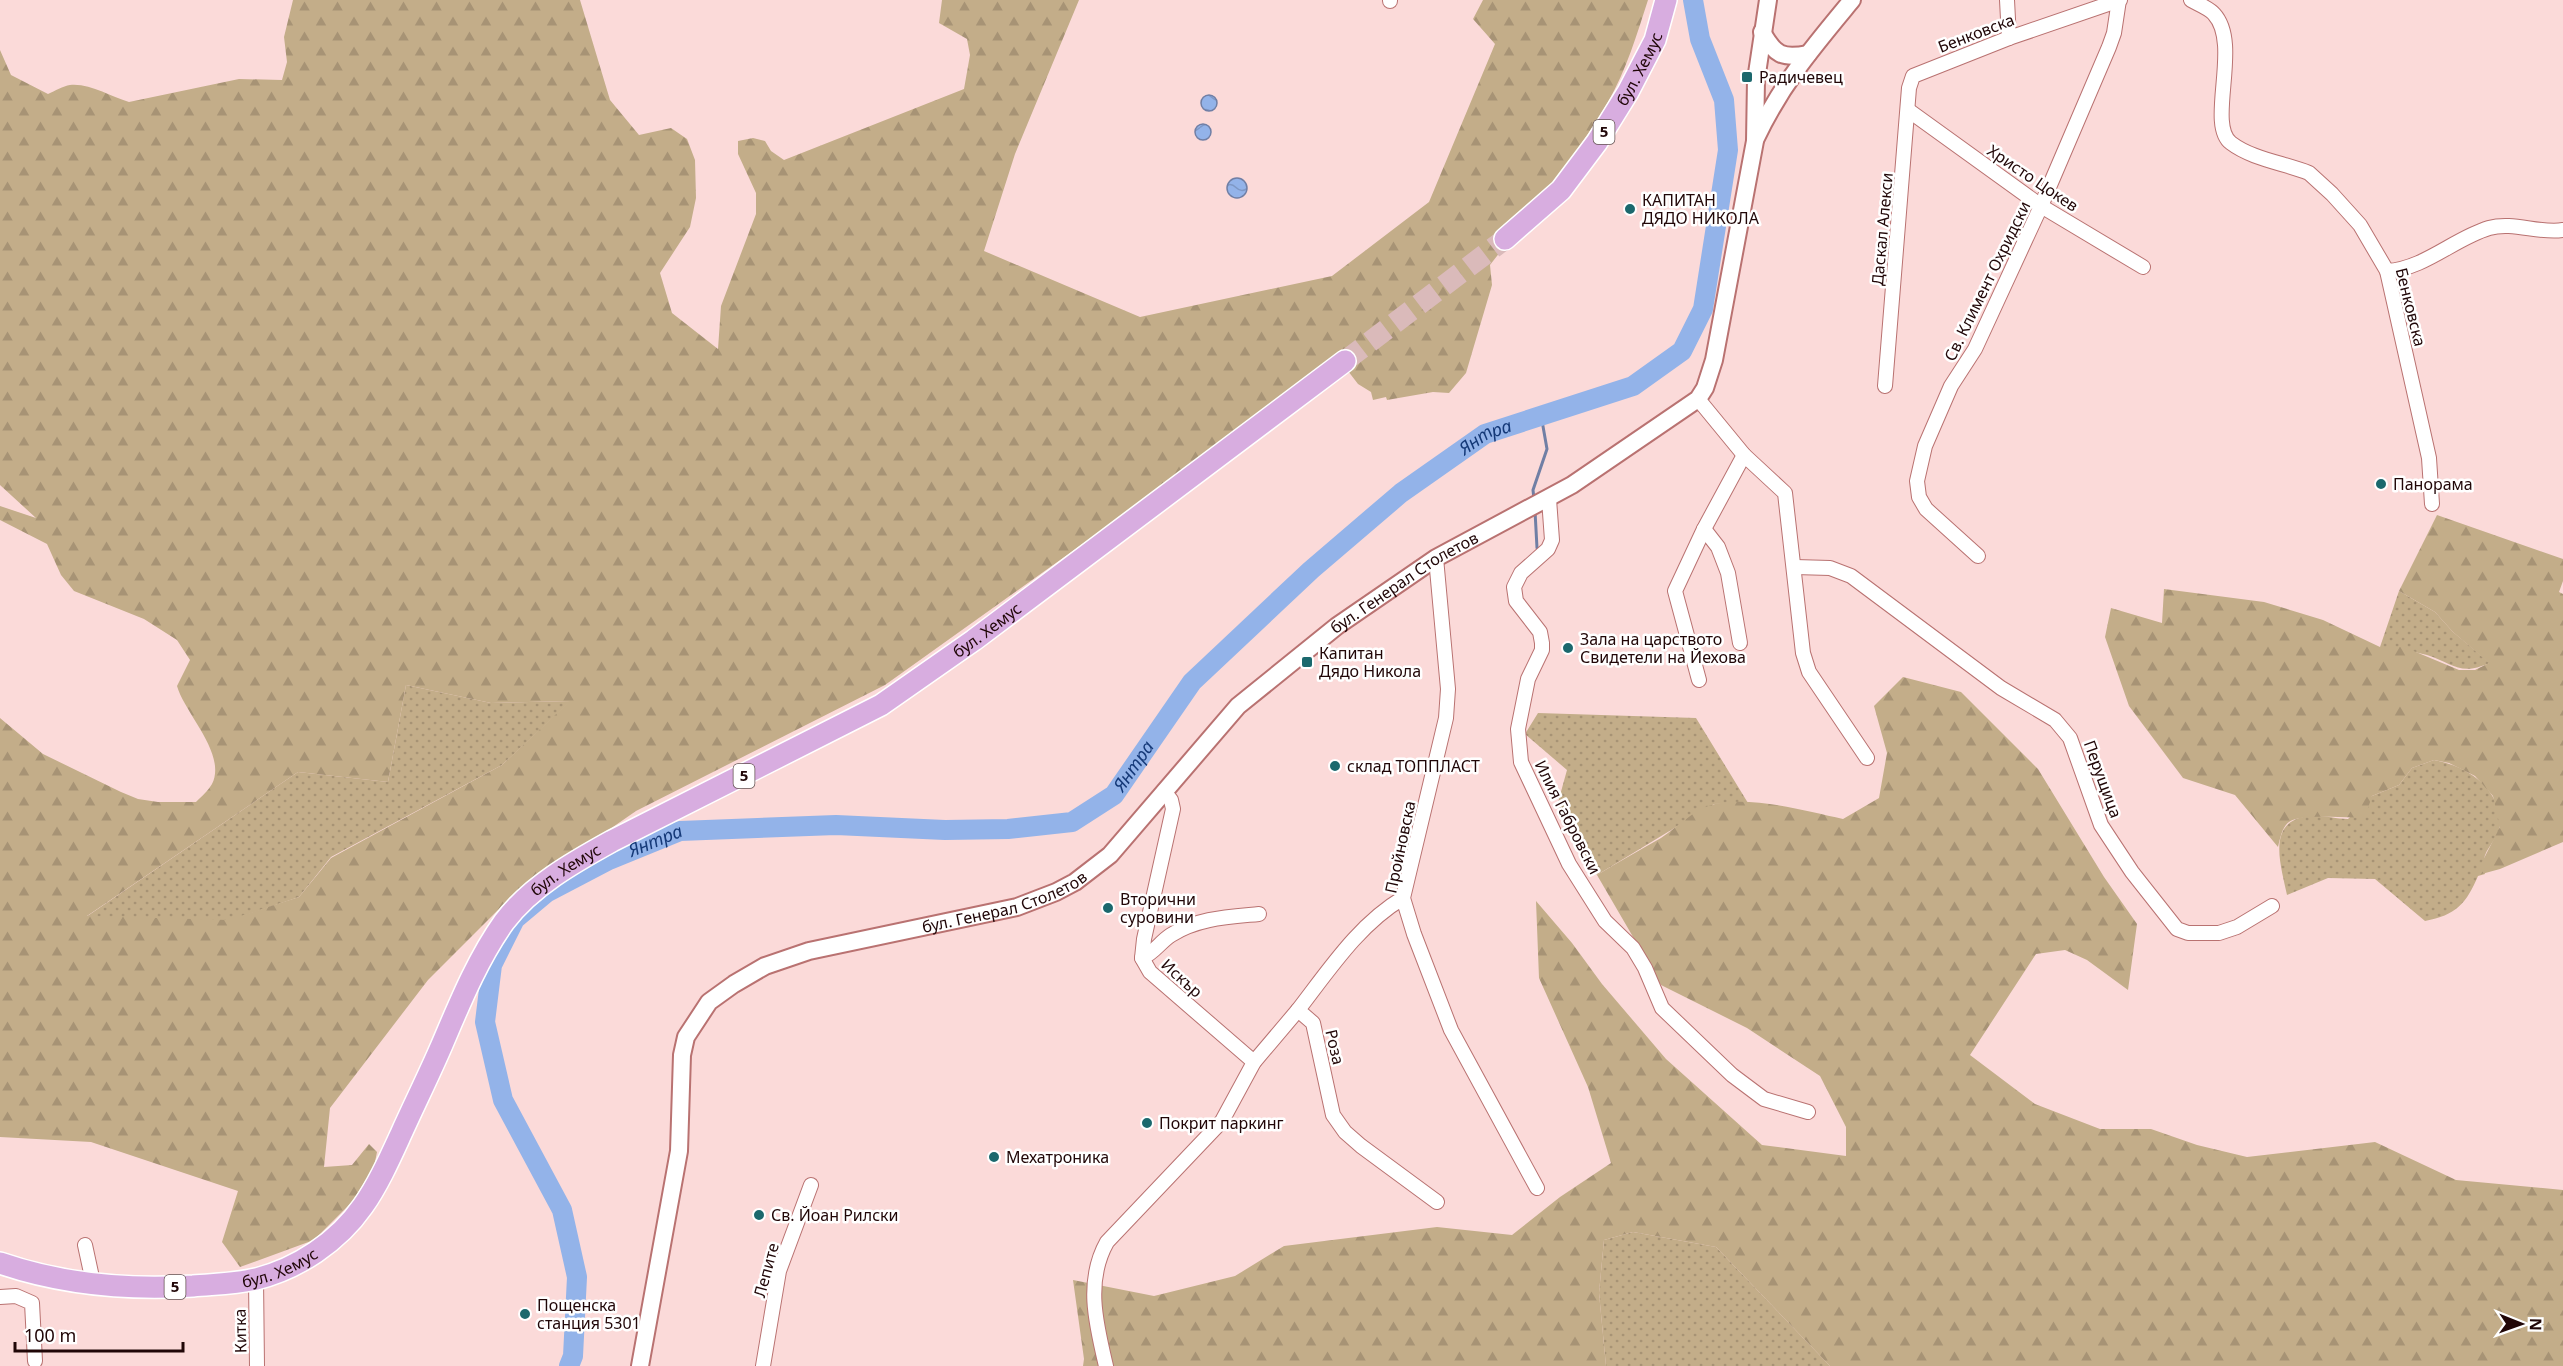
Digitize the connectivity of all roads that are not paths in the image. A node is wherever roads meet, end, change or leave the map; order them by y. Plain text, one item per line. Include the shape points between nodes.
1 (1666, 0) edge
2 (1768, 0) edge
3 (1852, 0) edge
4 (2007, 0) edge
5 (2119, 0) edge
6 (2191, 0) edge
7 (1762, 32) junction
8 (2009, 38) junction
9 (1808, 54) junction
10 (1913, 76) joint
11 (1908, 110) junction
12 (1755, 141) junction
13 (2042, 206) junction
14 (2563, 230) edge
15 (1505, 239) tunnel mouth
16 (2143, 267) dead end
17 (2387, 271) junction
18 (1345, 361) tunnel mouth
19 (1885, 386) dead end
20 (1698, 399) junction
21 (1744, 455) junction
22 (1539, 504) junction
23 (2432, 504) dead end
24 (1704, 529) junction
25 (1978, 556) dead end
26 (1436, 558) junction
27 (1795, 567) junction
28 (1740, 643) dead end
29 (1699, 680) dead end
30 (1867, 758) dead end
31 (1164, 790) junction
32 (1403, 898) junction
33 (2272, 906) dead end
34 (1259, 914) dead end
35 (1142, 958) junction
36 (1298, 1010) junction
37 (1254, 1062) junction
38 (1808, 1112) dead end
39 (811, 1185) dead end
40 (1537, 1188) dead end
41 (1437, 1202) dead end
42 (87, 1251) dead end
43 (0, 1263) edge
44 (93, 1282) junction
45 (256, 1287) junction
46 (0, 1296) edge
47 (35, 1361) dead end
48 (257, 1366) edge
49 (640, 1366) edge
50 (763, 1366) edge
51 (1107, 1366) edge

1 - 15 main road, бул. Хемус / 5 via 1655,40 1597,142 1561,190
2 - 7 street
3 - 9 street
4 - 8 street
5 - 8 street, Бенковска
5 - 13 street, Св. Климент Охридски via 2109,47
6 - 17 street, Бенковска via 2214,13 2226,38 2222,106 2226,138 2248,152 2317,179 2360,225
7 - 9 street via 1779,54
7 - 12 street
8 - 10 street, Бенковска
9 - 12 street via 1786,81
10 - 11 street, Даскал Алекси
11 - 13 street, Христо Цокев
11 - 19 street, Даскал Алекси
12 - 20 street via 1714,360
13 - 16 street, Христо Цокев
13 - 25 street, Св. Климент Охридски via 1975,350 1951,386 1925,447 1917,481 1926,509
14 - 17 street via 2491,227 2408,266
17 - 23 street, Бенковска via 2429,458
18 - 45 main road, бул. Хемус / 5 via 882,705 612,841 539,887 505,921 483,957 389,1160 362,1207 331,1241
20 - 21 street
20 - 22 street
21 - 24 street
21 - 27 street via 1785,493
22 - 26 street, бул. Генерал Столетов
22 - 38 street, Илия Габровски via 1552,540 1548,549 1521,573 1514,587 1516,601 1540,632 1542,643 1528,679 1518,729 1521,762 1569,864 1605,921 1633,948 1662,1008 1732,1075 1764,1099
24 - 28 street via 1718,548 1728,573
24 - 29 street via 1675,591
26 - 31 street, бул. Генерал Столетов via 1337,626 1257,688
26 - 32 street, Пройновска via 1448,689 1446,718
27 - 30 street via 1803,653 1809,672
27 - 33 street, Перущица via 1830,568 1851,576 2001,688 2055,720 2070,738 2101,825 2177,929 2195,934 2219,933
31 - 35 street, Искър via 1173,808
31 - 49 street, бул. Генерал Столетов via 1110,855 1088,874 1056,892 1017,907 809,951 765,966 709,1002 686,1037 682,1055 680,1151
32 - 36 street via 1379,913
32 - 40 street, Пройновска via 1451,1030
34 - 35 street via 1190,924
35 - 37 street, Искър via 1150,972
36 - 37 street
36 - 41 street, Роза via 1312,1023 1333,1115 1339,1124 1361,1146
37 - 51 street via 1222,1121 1107,1242 1100,1255 1093,1296
39 - 50 street, Лепите via 779,1270
42 - 44 street
43 - 44 main road, бул. Хемус / 5 via 54,1278
44 - 45 main road, бул. Хемус / 5
45 - 48 street, Китка
46 - 47 street via 16,1296 32,1303

